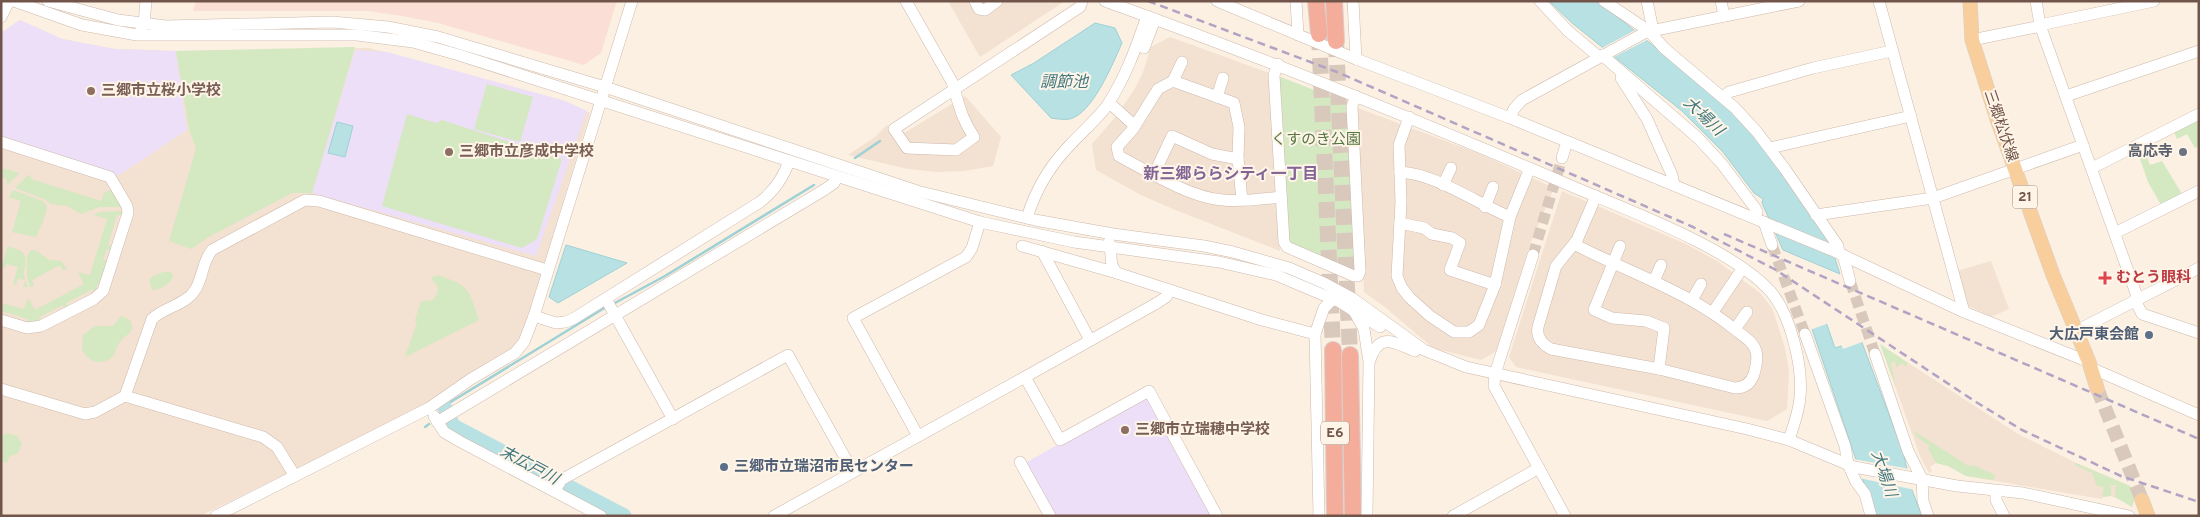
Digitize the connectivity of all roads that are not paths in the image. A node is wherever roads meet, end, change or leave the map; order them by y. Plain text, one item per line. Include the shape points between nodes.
1 (8, 1) edge
2 (14, 1) edge
3 (48, 1) edge
4 (139, 1) edge
5 (146, 1) edge
6 (632, 1) edge
7 (906, 1) edge
8 (975, 1) edge
9 (998, 1) edge
10 (1082, 1) edge
11 (1105, 1) edge
12 (1217, 1) edge
13 (1296, 1) edge
14 (1316, 1) edge
15 (1334, 1) edge
16 (1353, 1) edge
17 (1540, 1) edge
18 (1604, 1) edge
19 (1647, 1) edge
20 (1721, 1) edge
21 (1799, 1) edge
22 (1879, 1) edge
23 (1970, 1) edge
24 (2036, 1) edge
25 (2154, 1) edge
26 (1724, 16) junction
27 (1, 17) edge
28 (1151, 18) junction
29 (140, 23) junction
30 (2040, 25) junction
31 (1648, 32) junction
32 (1319, 34) tunnel mouth
33 (137, 35) junction
34 (1298, 35) junction
35 (1972, 40) junction
36 (1336, 41) tunnel mouth
37 (1892, 51) junction
38 (2199, 51) edge
39 (1602, 56) junction
40 (1356, 59) junction
41 (1182, 62) dead end
42 (1278, 64) junction
43 (1615, 68) junction
44 (1223, 78) dead end
45 (1173, 82) junction
46 (605, 87) junction
47 (954, 89) junction
48 (1356, 96) junction
49 (2066, 96) junction
50 (1216, 97) junction
51 (1723, 97) junction
52 (600, 100) junction
53 (1114, 107) junction
54 (2199, 114) edge
55 (1911, 116) junction
56 (1409, 117) junction
57 (1510, 118) junction
58 (1135, 126) junction
59 (1, 142) edge
60 (1567, 142) junction
61 (2083, 145) junction
62 (1770, 148) junction
63 (1562, 158) tunnel mouth
64 (1238, 159) junction
65 (789, 161) junction
66 (1451, 168) dead end
67 (1530, 168) junction
68 (2092, 168) junction
69 (2014, 169) junction
70 (1400, 172) junction
71 (1154, 174) junction
72 (837, 177) junction
73 (1443, 185) junction
74 (1674, 185) junction
75 (1493, 188) dead end
76 (2199, 190) edge
77 (1596, 196) junction
78 (1281, 197) junction
79 (1933, 198) junction
80 (1242, 200) junction
81 (1485, 207) junction
82 (1816, 215) junction
83 (1510, 217) junction
84 (1031, 219) junction
85 (980, 222) junction
86 (1763, 222) junction
87 (1400, 223) junction
88 (1058, 224) junction
89 (721, 232) junction
90 (2114, 233) junction
91 (1574, 244) junction
92 (1772, 245) tunnel mouth
93 (1022, 246) dead end
94 (1620, 246) dead end
95 (729, 247) junction
96 (1111, 248) junction
97 (1042, 251) junction
98 (1839, 253) junction
99 (1533, 255) tunnel mouth
100 (673, 261) junction
101 (1614, 263) junction
102 (1661, 265) dead end
103 (2199, 268) edge
104 (1742, 269) junction
105 (547, 270) junction
106 (1117, 273) junction
107 (682, 276) junction
108 (1850, 281) tunnel mouth
109 (1654, 282) junction
110 (1701, 284) dead end
111 (1495, 285) junction
112 (1170, 290) junction
113 (1337, 295) junction
114 (2136, 299) junction
115 (1692, 300) junction
116 (608, 301) junction
117 (1353, 309) junction
118 (1713, 312) junction
119 (1747, 312) dead end
120 (1964, 312) junction
121 (616, 315) junction
122 (534, 316) junction
123 (1, 320) edge
124 (1734, 328) junction
125 (2076, 330) junction
126 (2199, 333) edge
127 (1315, 334) junction
128 (1805, 334) tunnel mouth
129 (1090, 340) junction
130 (1333, 350) tunnel mouth
131 (1415, 351) junction
132 (1875, 354) tunnel mouth
133 (1350, 355) tunnel mouth
134 (1369, 362) junction
135 (2090, 365) junction
136 (1466, 367) junction
137 (1659, 369) junction
138 (1495, 374) junction
139 (1025, 377) junction
140 (1, 388) edge
141 (2098, 388) tunnel mouth
142 (125, 396) junction
143 (430, 408) junction
144 (2199, 415) edge
145 (673, 419) junction
146 (437, 422) junction
147 (918, 436) junction
148 (1789, 440) junction
149 (1020, 462) dead end
150 (1851, 465) junction
151 (1539, 468) junction
152 (853, 472) junction
153 (295, 476) junction
154 (1918, 479) junction
155 (558, 486) junction
156 (1996, 491) junction
157 (2142, 500) tunnel mouth
158 (2076, 511) edge
159 (216, 516) edge
160 (601, 516) edge
161 (774, 516) edge
162 (1050, 516) edge
163 (1217, 516) edge
164 (1319, 516) edge
165 (1335, 516) edge
166 (1353, 516) edge
167 (1367, 516) edge
168 (1453, 516) edge
169 (1565, 516) edge
170 (1871, 516) edge
171 (1928, 516) edge
172 (2004, 516) edge
173 (2129, 516) edge
174 (2148, 516) edge

1 - 27 street
2 - 33 street via 82,25
3 - 29 street
4 - 29 street
5 - 29 street
6 - 46 street
7 - 47 street
8 - 9 street via 979,9 985,10
10 - 47 street via 1080,7
11 - 28 street
12 - 34 street
13 - 34 street
14 - 32 highway
15 - 36 highway
16 - 40 street
17 - 39 street via 1568,31
18 - 31 street
19 - 31 street
20 - 26 street
21 - 26 street
22 - 37 street
23 - 35 main road, 三郷松伏線 / 21
24 - 30 street
25 - 30 street
26 - 31 street
28 - 42 street
28 - 53 street via 1136,68
28 - 84 street via 1118,87 1104,108 1048,171 1032,199
29 - 33 street
29 - 46 street via 190,27 332,22 388,27 438,37
30 - 35 street
30 - 49 street
31 - 39 street
31 - 51 street
33 - 52 street via 330,34 388,38 437,48
34 - 40 street
35 - 69 main road, 三郷松伏線 / 21
37 - 51 street via 1786,75 1729,92
37 - 55 street
38 - 49 street
39 - 43 street
39 - 57 street via 1522,100
40 - 57 street
41 - 45 street
42 - 48 street
42 - 78 street via 1274,75
43 - 74 street via 1648,119
43 - 86 street via 1716,157
44 - 50 street
45 - 50 street
45 - 58 street via 1158,89
46 - 52 street
46 - 84 street via 917,191
47 - 47 street via 894,129 907,148 956,150 974,137 963,121
48 - 56 street
48 - 78 street via 1352,106 1358,276 1288,247 1284,242
49 - 61 street
50 - 64 street via 1234,103
51 - 62 street
52 - 65 street
52 - 105 street
53 - 58 street
53 - 84 street via 1054,176
54 - 68 street
55 - 62 street
55 - 79 street
56 - 67 street
56 - 70 street via 1399,145
57 - 60 street
58 - 71 street via 1117,147 1119,156
59 - 123 street via 110,177 125,200 128,213 106,284 99,295 33,329
60 - 63 street
60 - 74 street
61 - 68 street
61 - 69 street
62 - 82 street
64 - 71 street via 1212,154 1172,136
64 - 80 street
65 - 72 street
65 - 89 street via 772,193
66 - 73 street
67 - 77 street
67 - 83 street
68 - 90 street
69 - 79 street
69 - 125 main road, 三郷松伏線 / 21
70 - 73 street
70 - 87 street
71 - 80 street via 1210,199
72 - 85 street
72 - 95 street via 824,190
73 - 81 street
74 - 86 street
75 - 81 street
76 - 90 street
77 - 91 street
77 - 104 street via 1697,242
78 - 80 street
79 - 82 street
79 - 120 street
81 - 83 street
82 - 98 street via 1838,246
83 - 111 street
84 - 88 street
85 - 96 street
85 - 147 street via 966,257 853,318
86 - 92 street
86 - 98 street
87 - 111 street via 1424,228 1460,243 1450,270
87 - 111 street via 1397,276 1405,293 1454,332 1469,332 1479,325
88 - 96 street via 1075,233 1106,240
88 - 113 street via 1233,252 1289,268
89 - 95 street
89 - 100 street
90 - 114 street
91 - 101 street
91 - 137 street via 1556,266 1538,327 1542,342 1551,349
93 - 97 street
94 - 101 street
95 - 107 street
96 - 106 street via 1111,264
96 - 113 street via 1246,267
97 - 106 street
97 - 129 street
98 - 108 street
98 - 120 street
99 - 138 street
100 - 107 street
100 - 116 street
101 - 109 street
101 - 137 street via 1594,310 1612,318 1646,321 1664,328
102 - 109 street
103 - 114 street
104 - 118 street
104 - 148 street via 1777,301 1794,346 1800,398
105 - 122 street
105 - 142 street via 319,201 299,202 212,250 191,295 152,319
106 - 112 street
107 - 121 street
109 - 115 street
110 - 115 street
112 - 127 street
112 - 129 street via 1166,297
113 - 117 street
113 - 127 street via 1324,308
113 - 136 street via 1375,314 1424,350
114 - 125 street
114 - 126 street via 2142,314
115 - 118 street
116 - 121 street
116 - 122 street via 565,322 556,323
117 - 131 street
117 - 134 street via 1364,329
118 - 124 street
119 - 124 street
120 - 135 street
121 - 145 street
121 - 146 street
122 - 143 street via 524,342 515,354
124 - 137 street via 1756,352 1750,383 1740,388
125 - 135 main road, 三郷松伏線 / 21
127 - 164 street
128 - 150 street
129 - 139 street
130 - 165 highway, E6
131 - 134 street via 1396,342 1384,342 1373,350
131 - 136 street via 1441,364
132 - 154 street
133 - 166 highway, E6
134 - 167 street
135 - 141 main road, 三郷松伏線 / 21
135 - 144 street
136 - 138 street
138 - 148 street
138 - 151 street via 1494,386 1500,399
139 - 147 street
139 - 163 street via 1060,440 1148,392
140 - 142 street via 85,414
142 - 153 street via 263,437 277,447
143 - 146 street
143 - 153 street
145 - 152 street via 788,355
145 - 155 street
146 - 155 street via 444,432 459,441
147 - 152 street
148 - 150 street
149 - 162 street
150 - 154 street
150 - 170 street
151 - 168 street
151 - 169 street
152 - 161 street
153 - 159 street
154 - 156 street
154 - 171 street
155 - 160 street
156 - 158 street via 2023,493
156 - 172 street via 1996,500
157 - 174 main road
158 - 173 street

